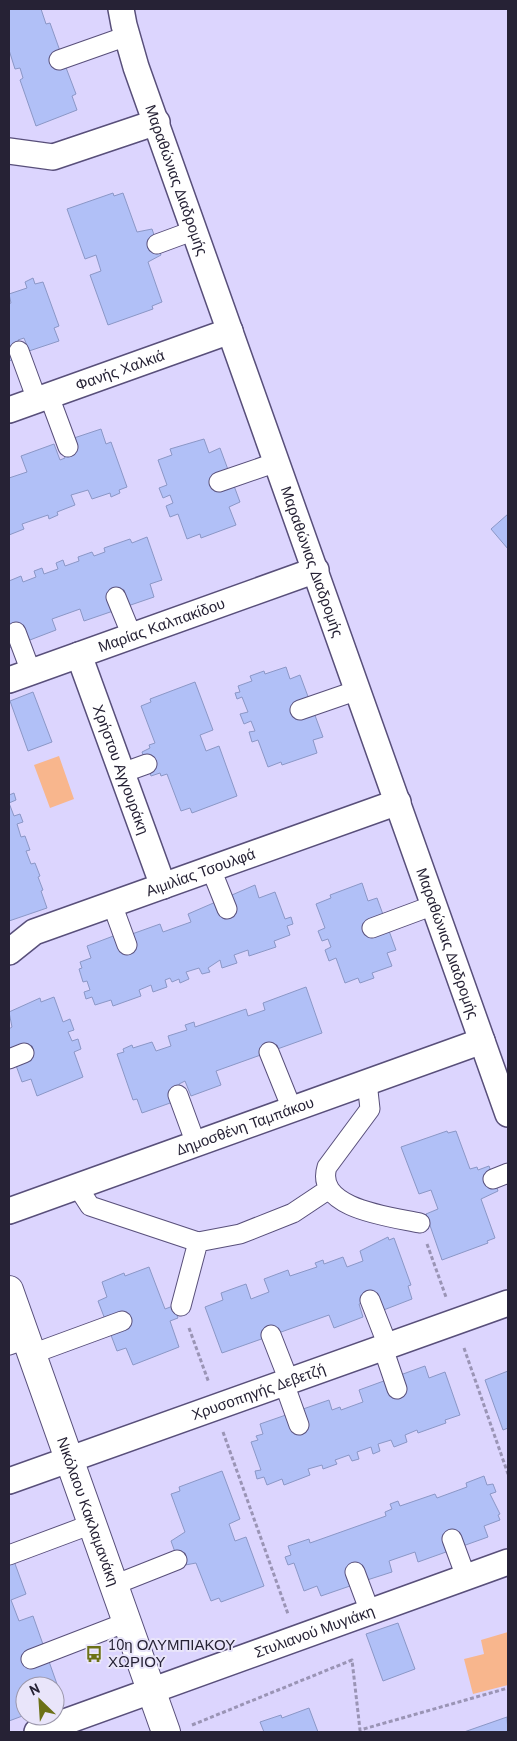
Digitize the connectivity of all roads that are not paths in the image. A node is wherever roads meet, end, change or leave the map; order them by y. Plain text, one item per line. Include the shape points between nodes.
1 (121, 9) edge
2 (127, 36) junction
3 (59, 60) dead end
4 (157, 122) junction
5 (9, 151) edge
6 (195, 230) junction
7 (157, 244) dead end
8 (230, 331) junction
9 (19, 352) dead end
10 (43, 398) junction
11 (9, 410) edge
12 (68, 447) dead end
13 (277, 462) junction
14 (219, 482) dead end
15 (316, 570) junction
16 (116, 596) dead end
17 (16, 632) dead end
18 (132, 636) junction
19 (79, 654) junction
20 (20, 676) edge
21 (358, 690) junction
22 (300, 710) dead end
23 (147, 764) dead end
24 (122, 773) junction
25 (398, 802) junction
26 (212, 869) junction
27 (163, 886) junction
28 (112, 904) junction
29 (434, 906) junction
30 (227, 909) dead end
31 (372, 928) dead end
32 (127, 945) dead end
33 (9, 952) edge
34 (482, 1041) junction
35 (269, 1052) dead end
36 (367, 1082) junction
37 (178, 1095) dead end
38 (292, 1109) junction
39 (508, 1114) edge
40 (196, 1144) junction
41 (77, 1186) junction
42 (329, 1190) junction
43 (9, 1211) edge
44 (420, 1223) dead end
45 (198, 1242) junction
46 (9, 1290) edge
47 (370, 1300) dead end
48 (508, 1303) edge
49 (181, 1306) road end
50 (122, 1321) dead end
51 (271, 1335) dead end
52 (22, 1346) edge
53 (385, 1347) junction
54 (287, 1382) junction
55 (397, 1389) dead end
56 (299, 1425) dead end
57 (69, 1460) junction
58 (9, 1481) edge
59 (92, 1524) junction
60 (452, 1539) dead end
61 (9, 1555) edge
62 (177, 1560) dead end
63 (508, 1562) edge
64 (355, 1572) dead end
65 (466, 1577) junction
66 (114, 1585) junction
67 (370, 1612) junction
68 (127, 1622) junction
69 (31, 1659) dead end
70 (151, 1691) junction
71 (178, 1729) edge
72 (37, 1732) edge

1 - 2 street, Μαραθώνιας Διαδρομής
2 - 3 street
2 - 4 street, Μαραθώνιας Διαδρομής
4 - 5 street via 53,157
4 - 6 street, Μαραθώνιας Διαδρομής
6 - 7 street
6 - 8 street, Μαραθώνιας Διαδρομής
8 - 10 street, Φανής Χαλκιά
8 - 13 street, Μαραθώνιας Διαδρομής
9 - 10 street
10 - 11 street, Φανής Χαλκιά
10 - 12 street
13 - 14 street
13 - 15 street, Μαραθώνιας Διαδρομής
15 - 18 street, Μαρίας Καλπακίδου
15 - 21 street, Μαραθώνιας Διαδρομής
16 - 18 street
17 - 20 street
18 - 19 street, Μαρίας Καλπακίδου
19 - 20 street, Μαρίας Καλπακίδου
19 - 24 street, Χρήστου Αγγουράκη
21 - 22 street
21 - 25 street, Μαραθώνιας Διαδρομής
23 - 24 street
24 - 27 street, Χρήστου Αγγουράκη
25 - 26 street, Αιμιλίας Τσουλφά
25 - 29 street, Μαραθώνιας Διαδρομής
26 - 27 street, Αιμιλίας Τσουλφά
26 - 30 street
27 - 28 street, Αιμιλίας Τσουλφά
28 - 32 street
28 - 33 street, Αιμιλίας Τσουλφά via 34,932
29 - 31 street
29 - 34 street, Μαραθώνιας Διαδρομής
34 - 36 street, Δημοσθένη Ταμπάκου
34 - 39 street, Μαραθώνιας Διαδρομής
35 - 38 street
36 - 38 street, Δημοσθένη Ταμπάκου
36 - 42 street via 370,1109 327,1167 324,1176
37 - 40 street
38 - 40 street, Δημοσθένη Ταμπάκου
40 - 41 street, Δημοσθένη Ταμπάκου
41 - 43 street, Δημοσθένη Ταμπάκου
41 - 45 street via 90,1206
42 - 44 street via 343,1204
42 - 45 street via 293,1212 249,1230
45 - 49 street
46 - 52 street, Νικόλαου Κακλαμανάκη
47 - 53 street
48 - 53 street, Χρυσοπηγής Δεβετζή
50 - 52 street
51 - 54 street
52 - 57 street, Νικόλαου Κακλαμανάκη
53 - 54 street, Χρυσοπηγής Δεβετζή
53 - 55 street
54 - 56 street
54 - 57 street, Χρυσοπηγής Δεβετζή
57 - 58 street, Χρυσοπηγής Δεβετζή
57 - 59 street, Νικόλαου Κακλαμανάκη
59 - 61 street
59 - 66 street, Νικόλαου Κακλαμανάκη
60 - 65 street
62 - 66 street
63 - 65 street, Στυλιανού Μυγιάκη
64 - 67 street
65 - 67 street, Στυλιανού Μυγιάκη
66 - 68 street, Νικόλαου Κακλαμανάκη
67 - 70 street, Στυλιανού Μυγιάκη
68 - 69 street
68 - 70 street, Νικόλαου Κακλαμανάκη
70 - 71 street, Νικόλαου Κακλαμανάκη
70 - 72 street, Στυλιανού Μυγιάκη

